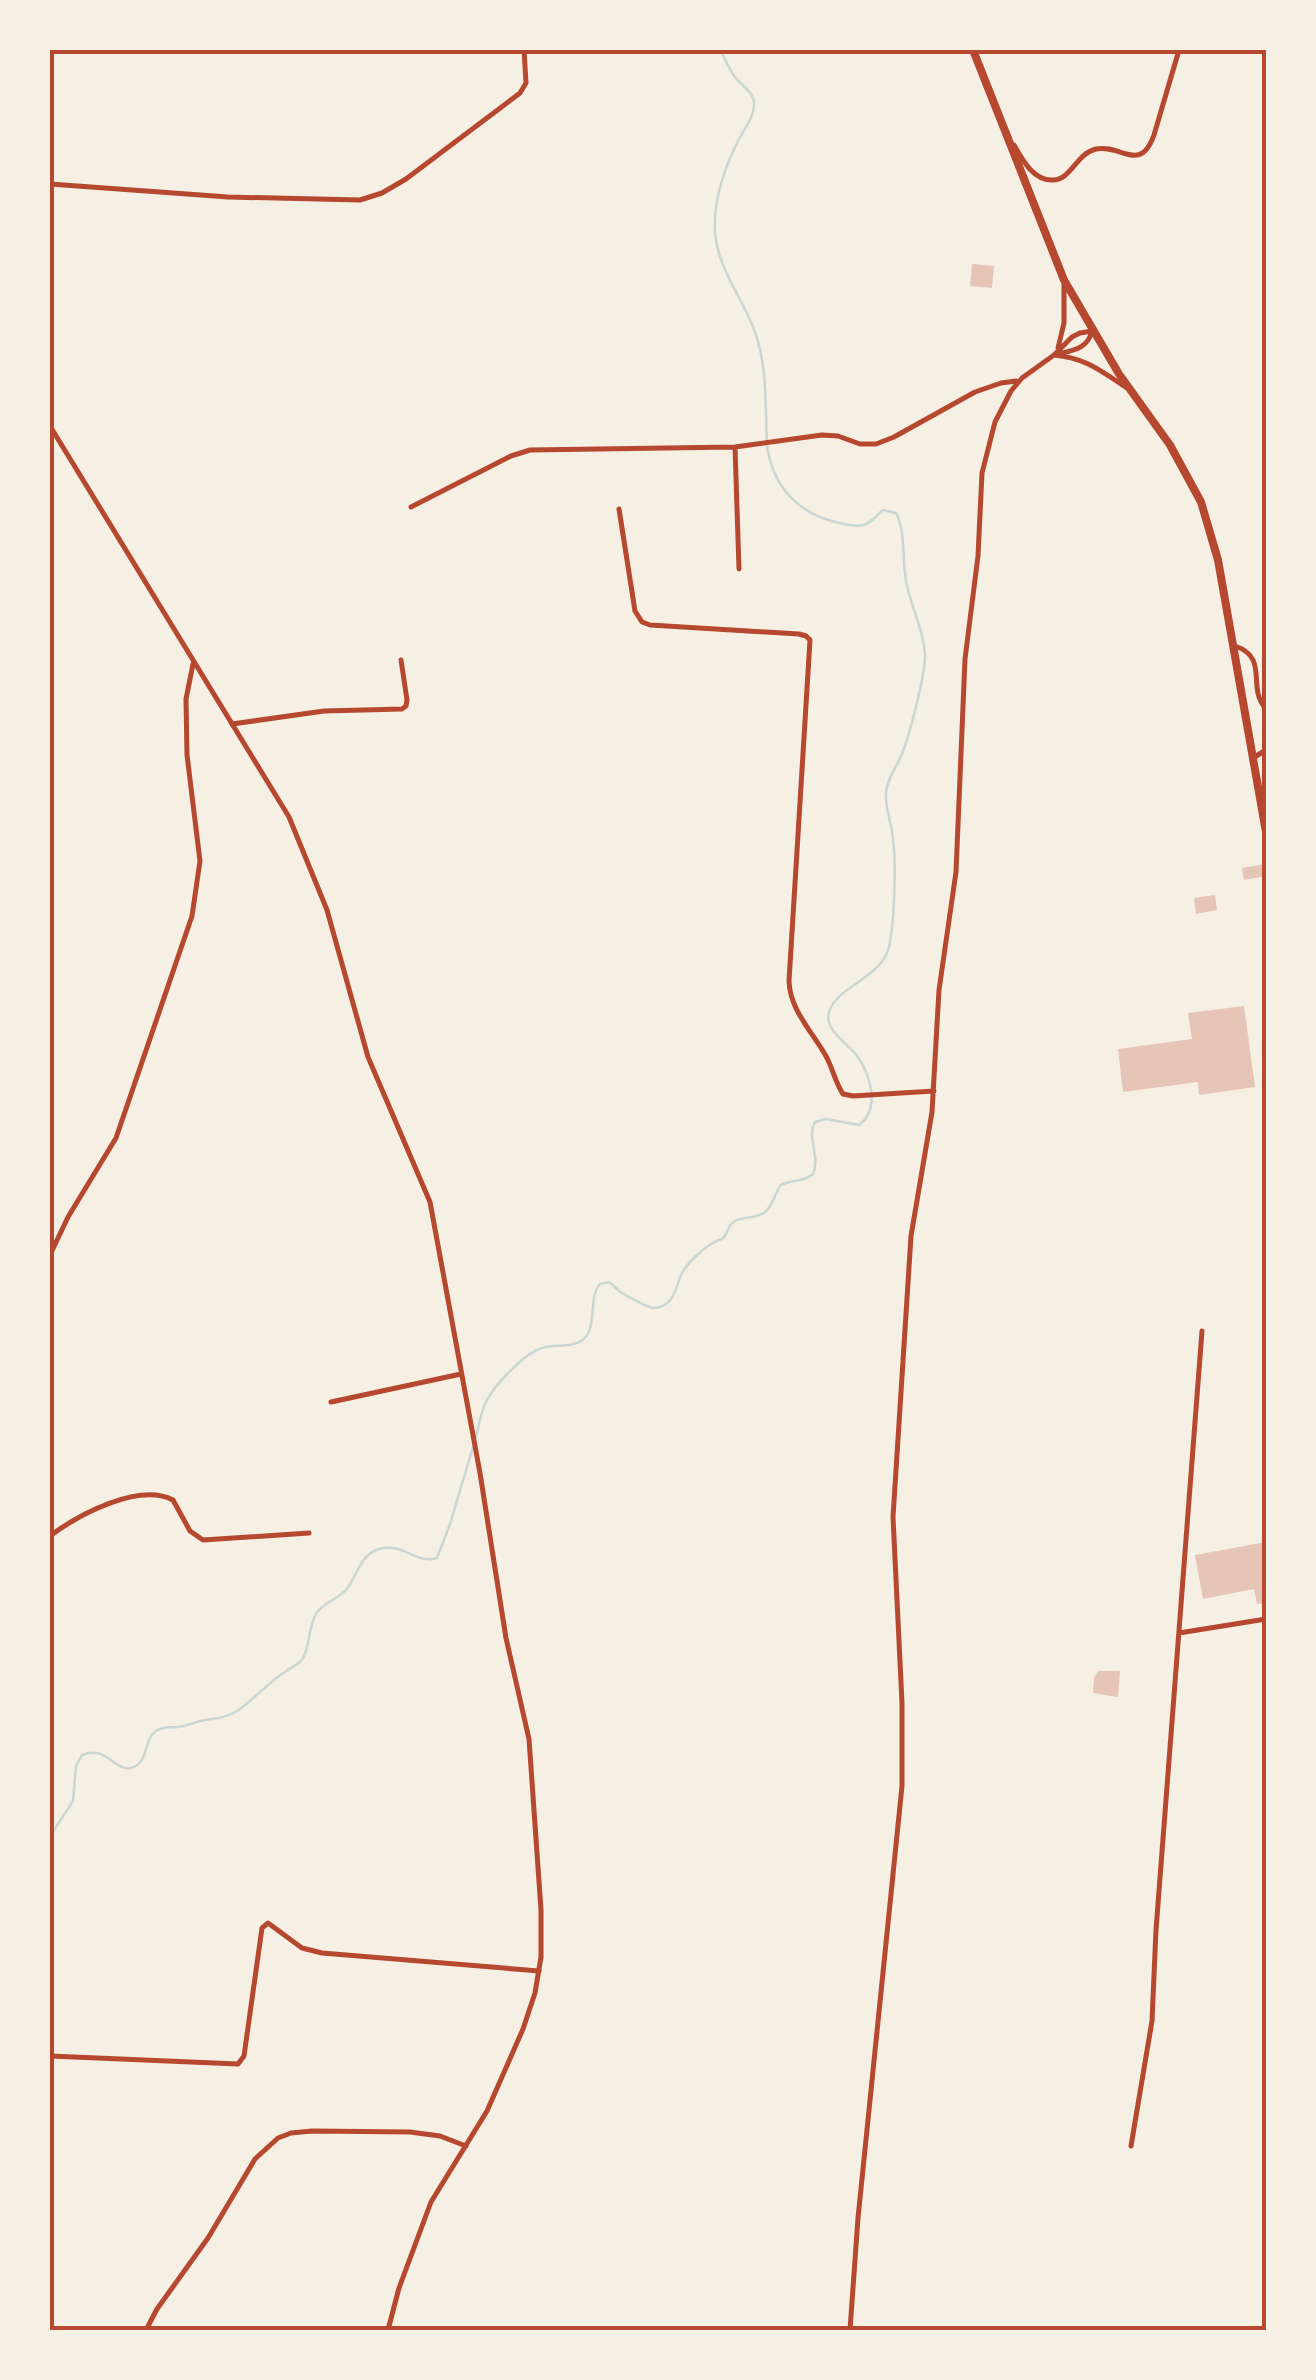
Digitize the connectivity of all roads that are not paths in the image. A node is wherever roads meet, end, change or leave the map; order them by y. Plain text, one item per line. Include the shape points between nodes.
1 (132, 50) edge
2 (144, 50) edge
3 (524, 50) edge
4 (973, 50) edge
5 (1179, 50) edge
6 (1004, 130) junction
7 (50, 184) edge
8 (1064, 280) junction
9 (1092, 331) junction
10 (1054, 356) junction
11 (1020, 381) junction
12 (1129, 390) junction
13 (50, 426) edge
14 (735, 447) junction
15 (411, 507) dead end
16 (619, 509) dead end
17 (739, 569) dead end
18 (1234, 646) junction
19 (400, 660) dead end
20 (194, 664) junction
21 (1266, 709) edge
22 (232, 724) junction
23 (1266, 750) edge
24 (1253, 758) junction
25 (1266, 832) edge
26 (934, 1091) junction
27 (50, 1255) edge
28 (1202, 1330) dead end
29 (461, 1374) junction
30 (331, 1402) dead end
31 (309, 1533) dead end
32 (50, 1536) edge
33 (1266, 1619) edge
34 (1178, 1633) junction
35 (539, 1971) junction
36 (50, 2056) edge
37 (466, 2146) junction
38 (1131, 2146) dead end
39 (146, 2330) edge
40 (388, 2330) edge
41 (850, 2330) edge

1 - 2 street
3 - 7 street via 520,93 406,179 369,198 251,198
4 - 6 main road
5 - 6 street via 1151,144 1141,154 1094,150 1060,179 1047,180 1026,164
6 - 8 main road
8 - 9 main road
8 - 10 street via 1064,329
9 - 10 street via 1074,336
9 - 10 street via 1084,346
9 - 12 main road
10 - 11 street
10 - 12 street via 1088,362
11 - 14 street via 981,389 879,444 826,434
11 - 26 street via 1004,400 981,477 964,659 956,872 939,990
12 - 18 main road via 1199,498
13 - 20 street
14 - 15 street via 526,451
14 - 17 street
16 - 26 street via 642,622 810,640 794,1005 846,1096
18 - 21 street via 1254,659 1257,696
18 - 24 main road
19 - 22 street via 407,700 402,709
20 - 22 street
20 - 27 street via 186,717 200,865 190,921 116,1138
22 - 29 street via 300,840 366,1050 425,1187
23 - 24 street
24 - 25 main road
26 - 41 street via 911,1236 894,1499 902,1786
28 - 34 street
29 - 30 street
29 - 35 street via 532,1755
31 - 32 street via 203,1540 190,1531 174,1500 150,1494 88,1511
33 - 34 street
34 - 38 street via 1152,2021
35 - 36 street via 326,1954 302,1948 268,1923 241,2062
35 - 37 street via 520,2039
37 - 39 street via 410,2132 312,2130 278,2138 255,2159
37 - 40 street via 430,2202

